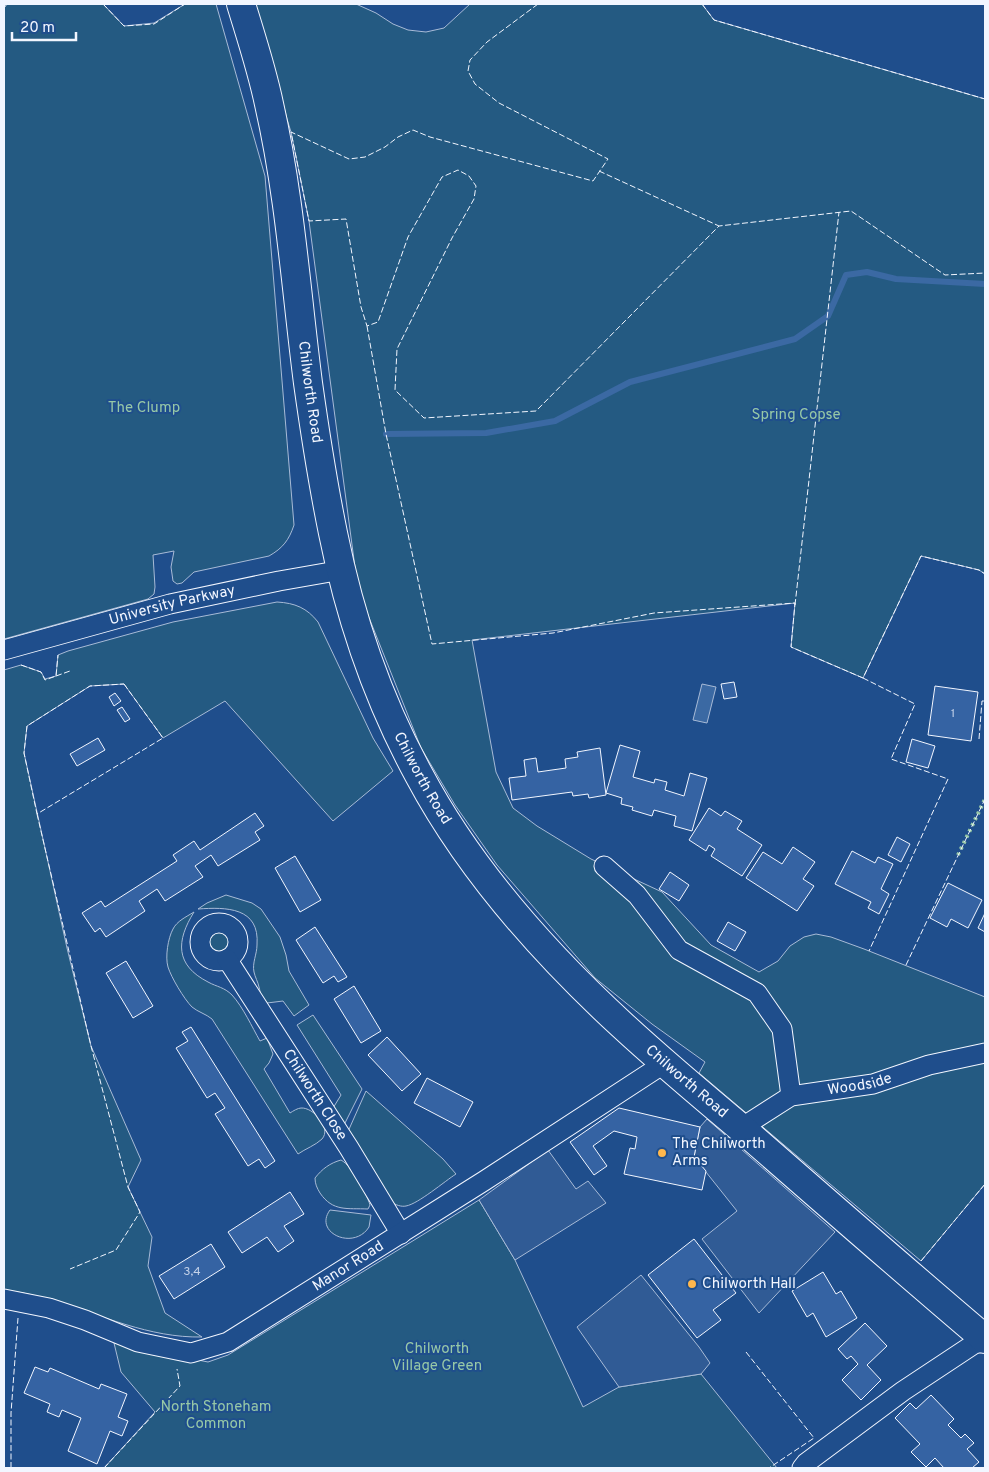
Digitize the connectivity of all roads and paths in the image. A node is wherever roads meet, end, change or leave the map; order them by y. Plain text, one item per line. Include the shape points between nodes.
1 (241, 4) edge
2 (342, 570) junction
3 (4, 650) edge
4 (604, 866) dead end
5 (227, 959) dead end
6 (985, 1053) edge
7 (665, 1063) junction
8 (791, 1096) junction
9 (740, 1128) junction
10 (401, 1234) junction
11 (4, 1299) edge
12 (985, 1340) edge
13 (802, 1468) edge

1 - 2 main road, Chilworth Road via 267,95 276,141 292,242 308,384
2 - 3 street, University Parkway via 170,604
2 - 7 main road, Chilworth Road via 380,694 420,778 442,813 523,923 612,1015
4 - 8 street via 637,895 679,950 757,993 782,1029
5 - 10 street, Chilworth Close
6 - 8 street, Woodside via 929,1065 873,1084
7 - 9 main road, Chilworth Road
7 - 10 street, Manor Road
8 - 9 street, Woodside
9 - 12 main road, Chilworth Road
10 - 11 street, Manor Road via 228,1342 191,1353 138,1342 49,1308
12 - 13 street via 903,1391

